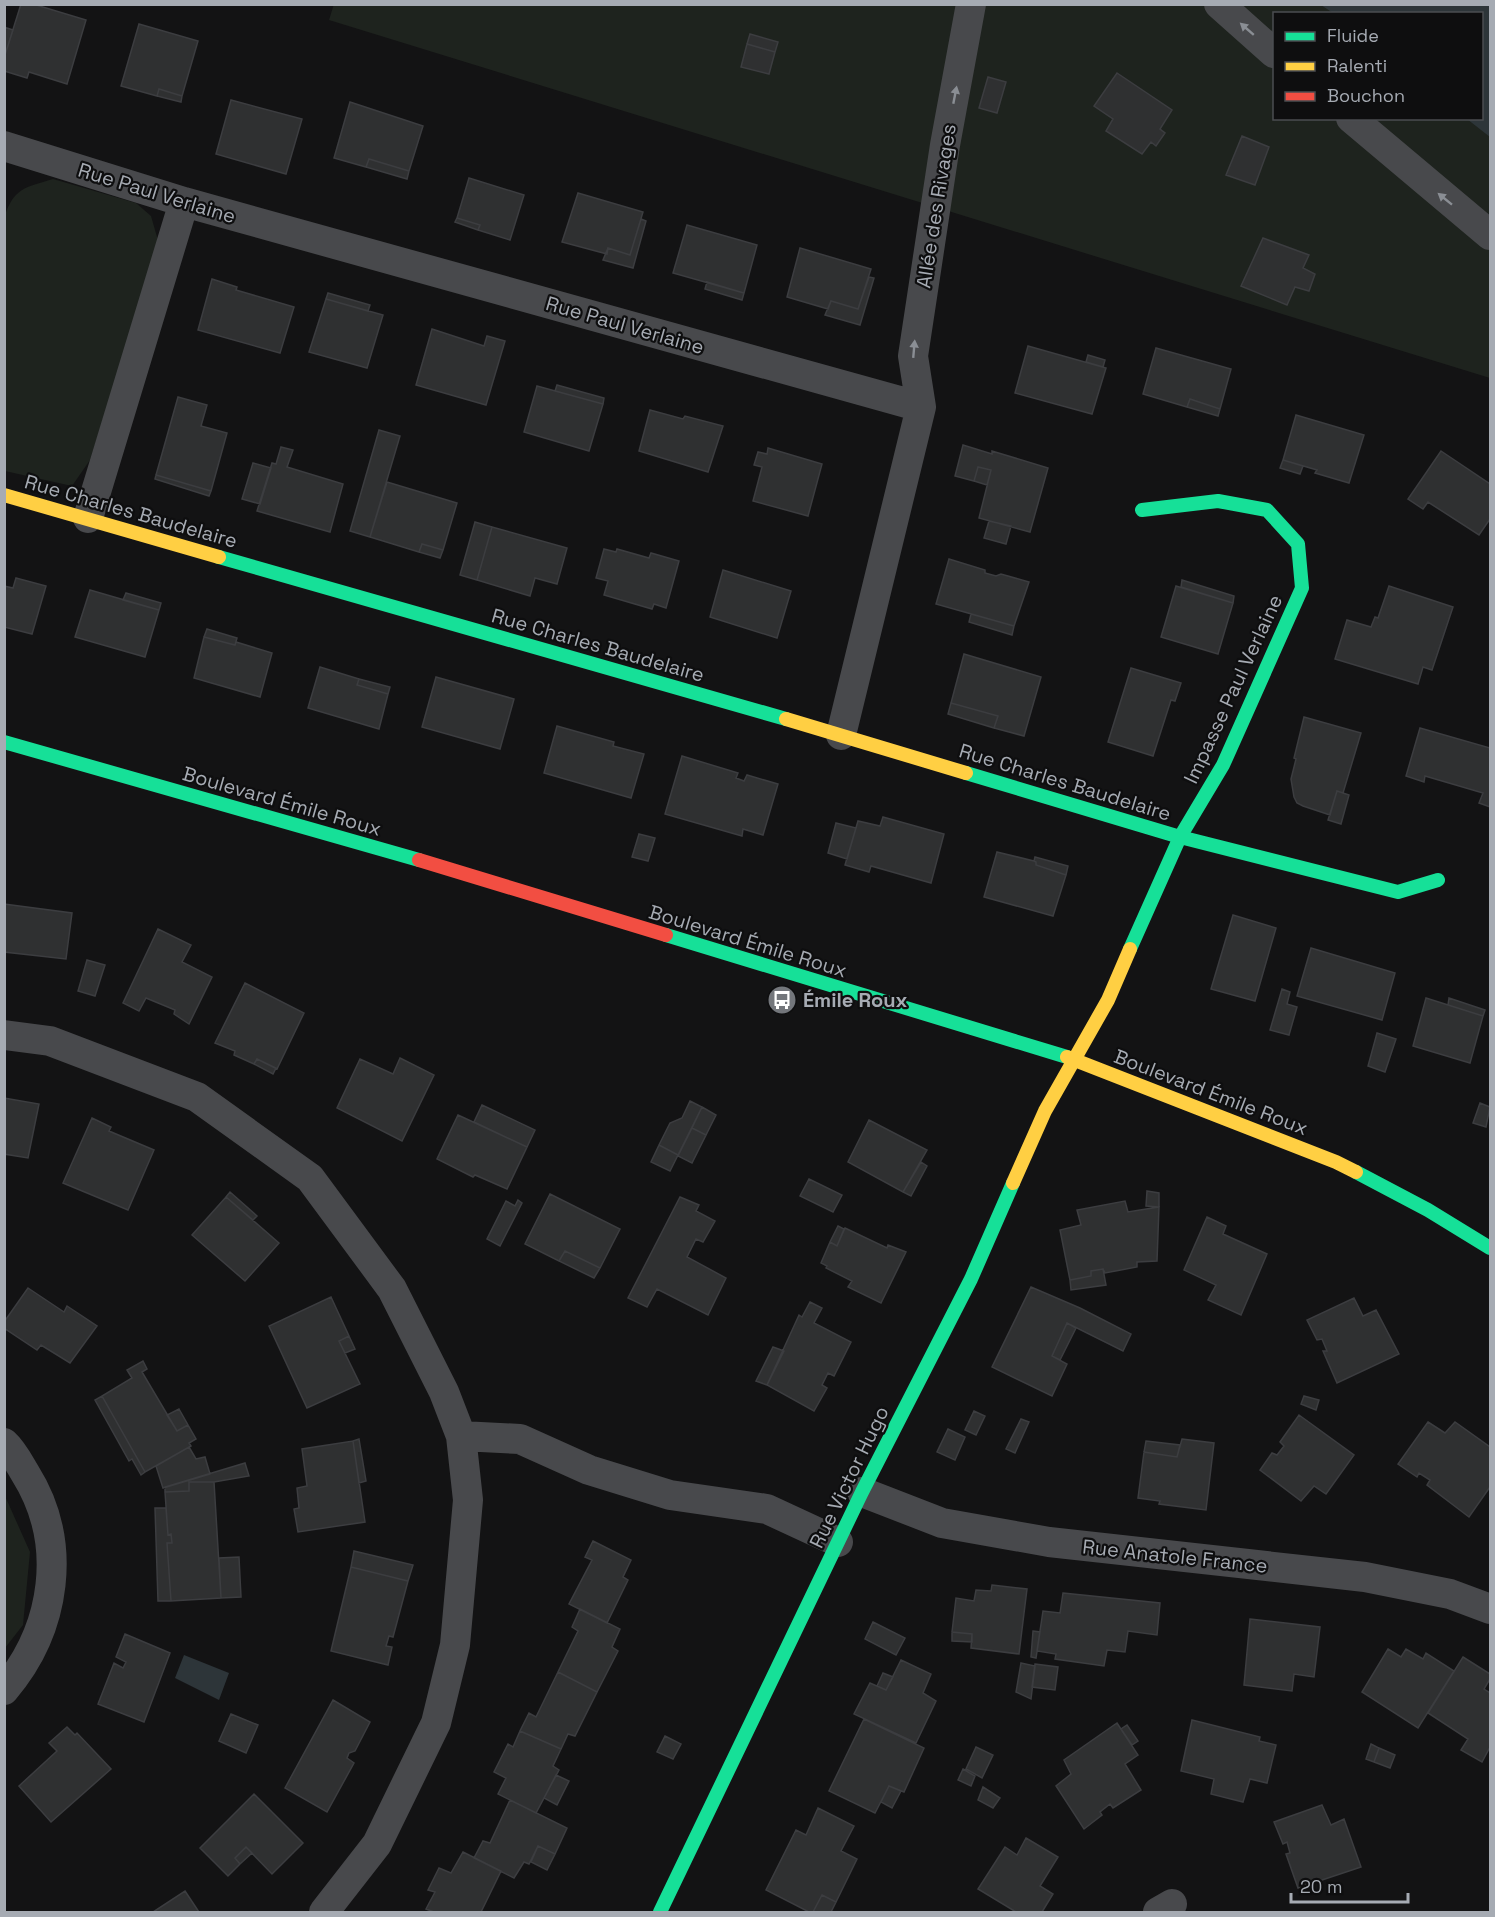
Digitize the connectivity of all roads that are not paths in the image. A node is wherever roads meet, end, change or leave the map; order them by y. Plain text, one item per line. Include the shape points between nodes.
1 (971, 4) edge
2 (1219, 4) edge
3 (1273, 50) edge
4 (1353, 120) edge
5 (7, 155) edge
6 (184, 202) junction
7 (1491, 236) edge
8 (921, 407) junction
9 (4, 495) edge
10 (1142, 510) dead end
11 (88, 518) junction
12 (841, 735) junction
13 (4, 742) edge
14 (1180, 837) junction
15 (1438, 880) dead end
16 (4, 1035) edge
17 (1073, 1059) junction
18 (1491, 1248) edge
19 (461, 1436) junction
20 (4, 1443) edge
21 (862, 1492) junction
22 (838, 1542) junction
23 (1491, 1609) edge
24 (4, 1690) edge
25 (324, 1912) edge
26 (660, 1912) edge

8 -> 1 street, Allée des Rivages via 913,356
3 -> 2 street
7 -> 4 street
5 - 6 street, Rue Paul Verlaine
6 - 8 street, Rue Paul Verlaine
6 - 11 street
8 - 12 street
9 - 11 street, Rue Charles Baudelaire
10 - 14 street, Impasse Paul Verlaine via 1218,501 1267,510 1298,544 1302,588 1223,765
11 - 12 street, Rue Charles Baudelaire
12 - 14 street, Rue Charles Baudelaire
13 - 17 street, Boulevard Émile Roux via 447,868
14 - 15 street, Rue Charles Baudelaire via 1398,892
14 - 17 street, Rue Charles Baudelaire via 1108,1000
16 - 19 street via 50,1041 197,1097 310,1178 392,1289 444,1392
17 - 18 street, Boulevard Émile Roux via 1336,1162
17 - 21 street, Rue Victor Hugo via 1045,1112 971,1279
19 - 22 street via 520,1439 589,1470 670,1495 766,1509
19 - 25 street via 468,1500 466,1523 455,1645 436,1723 377,1844
20 - 24 street via 31,1482 44,1510 53,1572 39,1636 24,1665
21 - 22 street, Rue Victor Hugo
21 - 23 street, Rue Anatole France via 942,1522 1048,1542 1365,1577 1450,1594
22 - 26 street, Rue Victor Hugo

